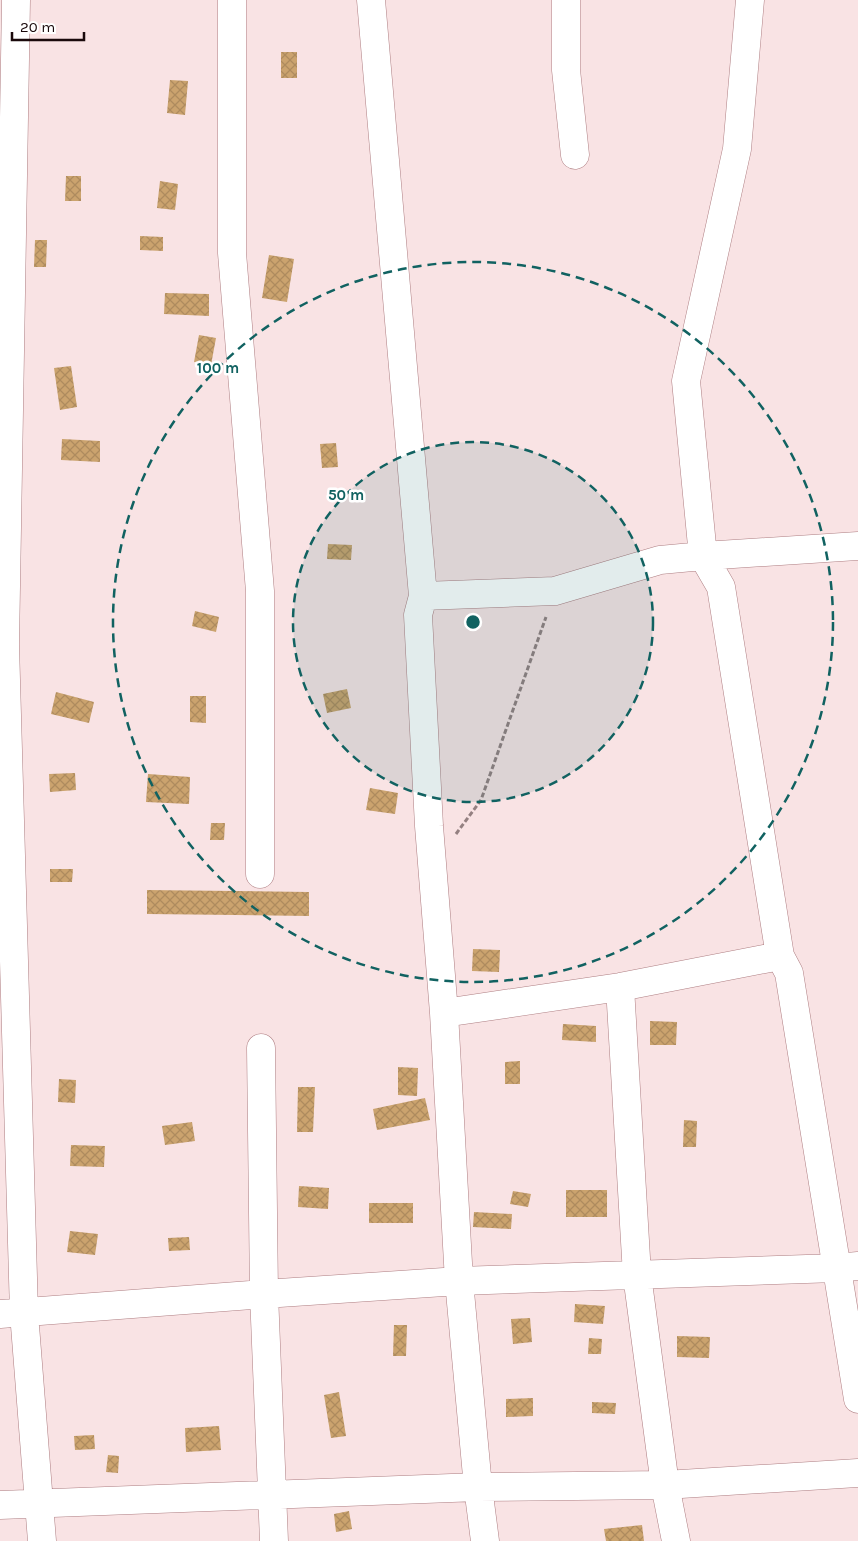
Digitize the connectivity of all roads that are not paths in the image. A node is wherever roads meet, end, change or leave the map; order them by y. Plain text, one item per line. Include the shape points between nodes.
1 (16, 0) edge
2 (232, 0) edge
3 (370, 0) edge
4 (566, 0) edge
5 (750, 0) edge
6 (575, 155) dead end
7 (858, 546) edge
8 (703, 556) junction
9 (423, 596) junction
10 (260, 874) dead end
11 (780, 956) junction
12 (620, 987) junction
13 (444, 1013) junction
14 (261, 1048) dead end
15 (847, 1267) edge
16 (637, 1275) junction
17 (459, 1281) junction
18 (264, 1294) junction
19 (12, 1314) edge
20 (858, 1399) edge
21 (858, 1473) edge
22 (665, 1485) junction
23 (478, 1487) junction
24 (273, 1496) junction
25 (39, 1504) junction
26 (0, 1505) edge
27 (42, 1541) edge
28 (274, 1541) edge
29 (486, 1541) edge
30 (676, 1541) edge

1 - 19 street via 5,645
2 - 10 street via 232,253 260,591
3 - 9 street
4 - 6 street via 566,70
5 - 8 street via 737,149 686,381
7 - 8 street
8 - 9 street via 660,560 555,591
8 - 11 street via 721,587
9 - 13 street via 418,615 432,868
11 - 12 street
11 - 15 street via 789,973
12 - 13 street
12 - 16 street
13 - 17 street
14 - 18 street
15 - 16 street
15 - 20 street
16 - 17 street
16 - 22 street
17 - 18 street
17 - 23 street
18 - 19 street
18 - 24 street
19 - 25 street
21 - 22 street
22 - 23 street
22 - 30 street
23 - 24 street
23 - 29 street
24 - 25 street
24 - 28 street
25 - 26 street
25 - 27 street

